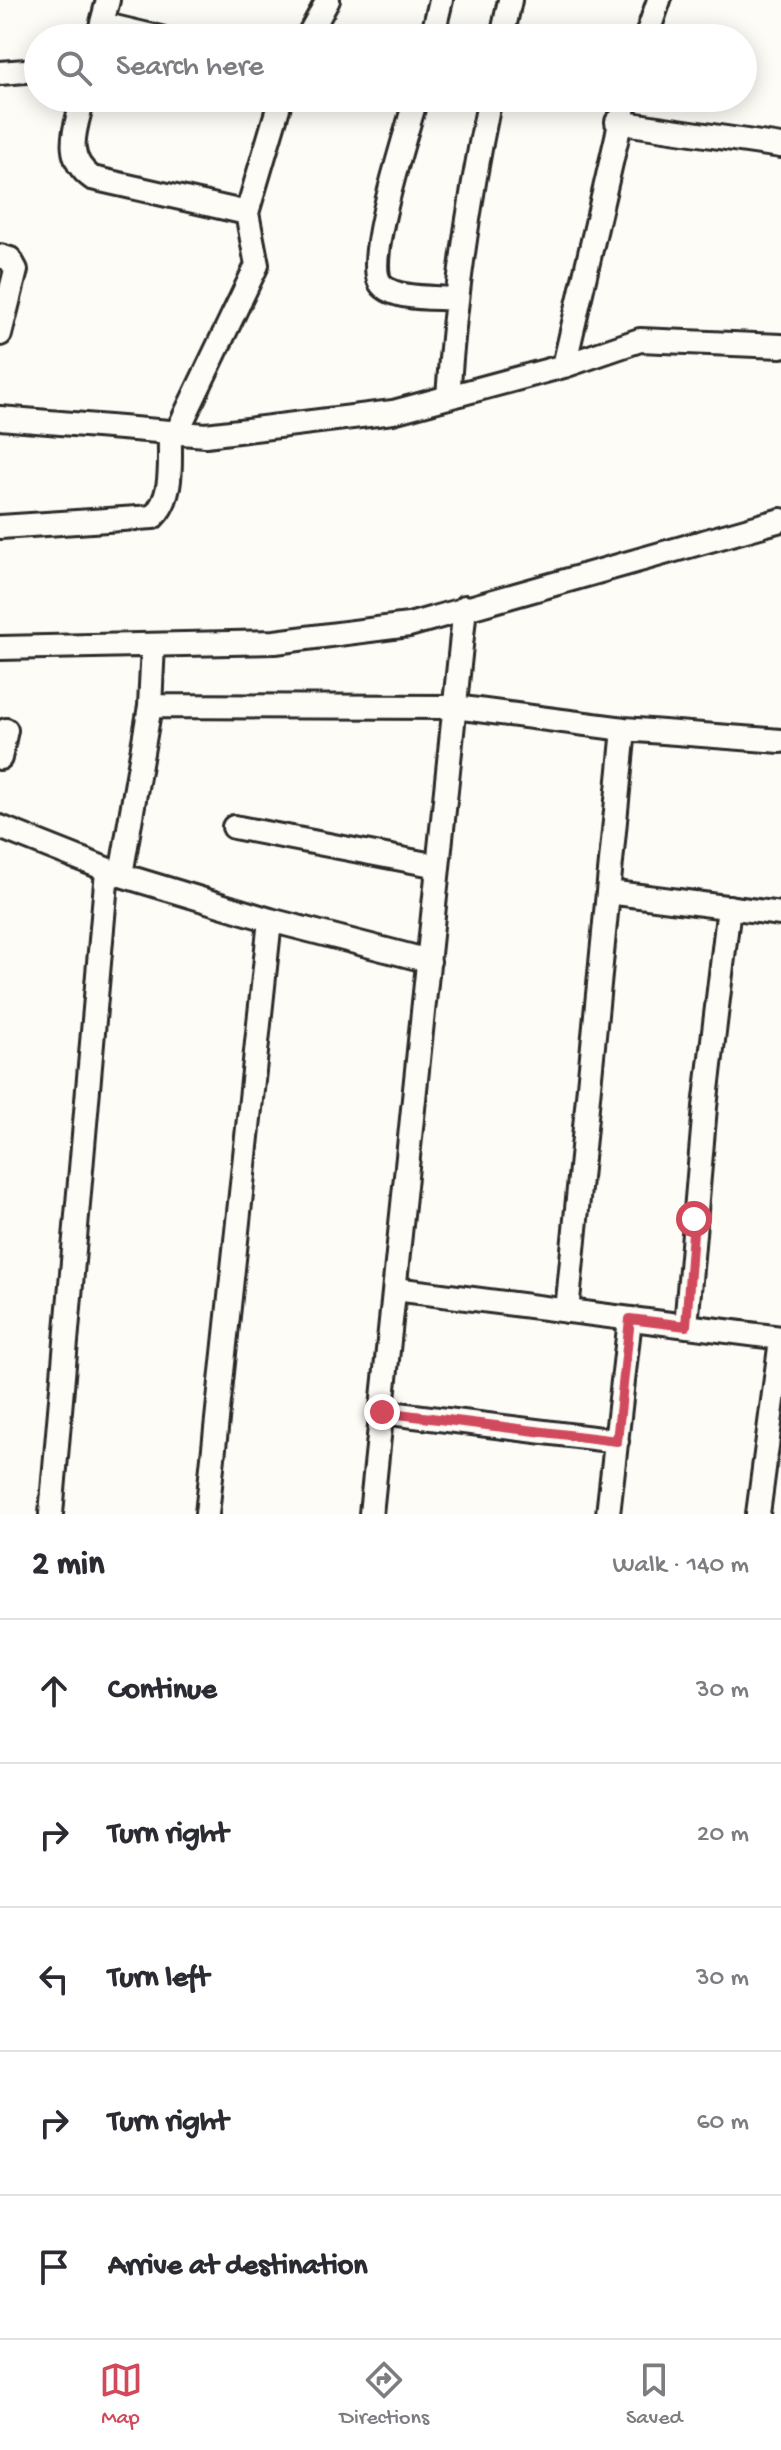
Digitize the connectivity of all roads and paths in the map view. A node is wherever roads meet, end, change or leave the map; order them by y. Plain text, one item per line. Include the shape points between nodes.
1 (108, 0) edge
2 (328, 0) edge
3 (441, 0) edge
4 (510, 0) edge
5 (659, 0) edge
6 (102, 24) edge
7 (315, 24) edge
8 (435, 24) edge
9 (505, 24) edge
10 (651, 24) edge
11 (24, 71) edge
12 (0, 73) edge
13 (80, 112) edge
14 (277, 112) edge
15 (412, 112) edge
16 (487, 112) edge
17 (621, 112) edge
18 (617, 122) junction
19 (781, 146) edge
20 (247, 213) junction
21 (0, 256) edge
22 (455, 299) junction
23 (0, 334) edge
24 (781, 346) edge
25 (564, 366) junction
26 (448, 397) junction
27 (0, 418) edge
28 (174, 432) junction
29 (781, 520) edge
30 (0, 527) edge
31 (465, 607) junction
32 (153, 645) junction
33 (0, 648) edge
34 (150, 706) junction
35 (455, 707) junction
36 (624, 729) junction
37 (6, 730) dead end
38 (781, 741) edge
39 (0, 758) edge
40 (0, 827) edge
41 (234, 827) dead end
42 (438, 866) junction
43 (114, 873) junction
44 (608, 892) junction
45 (729, 907) junction
46 (781, 914) edge
47 (270, 920) junction
48 (429, 961) junction
49 (395, 1289) junction
50 (567, 1311) junction
51 (630, 1319) junction
52 (686, 1326) junction
53 (781, 1339) edge
54 (382, 1412) junction
55 (617, 1441) junction
56 (51, 1514) edge
57 (207, 1514) edge
58 (371, 1514) edge
59 (608, 1514) edge
60 (758, 1514) edge

1 - 6 street
2 - 7 street
3 - 8 street
4 - 9 street
5 - 10 street
11 - 12 street
13 - 20 street via 72,146 80,170 92,178
14 - 20 street
15 - 22 street via 379,233 376,275 394,292
16 - 22 street
17 - 18 street
18 - 19 street
18 - 25 street
20 - 28 street via 257,265
21 - 23 street via 10,259 16,270
22 - 26 street
24 - 25 street via 640,340
25 - 26 street
26 - 28 street via 393,412 206,435
27 - 28 street
28 - 30 street via 169,485 161,510 153,517
29 - 31 street
31 - 32 street via 409,625 346,634
31 - 35 street
32 - 33 street
32 - 34 street
34 - 35 street
34 - 43 street
35 - 36 street
35 - 42 street
36 - 38 street
36 - 44 street
37 - 39 street
40 - 43 street
41 - 42 street
42 - 48 street
43 - 47 street
43 - 56 street
44 - 45 street
44 - 50 street
45 - 46 street
45 - 52 street
47 - 48 street
47 - 57 street
48 - 49 street
49 - 50 street
49 - 54 street
50 - 51 street
51 - 52 street
51 - 55 street
52 - 53 street
53 - 60 street
54 - 55 street
54 - 58 street
55 - 59 street

